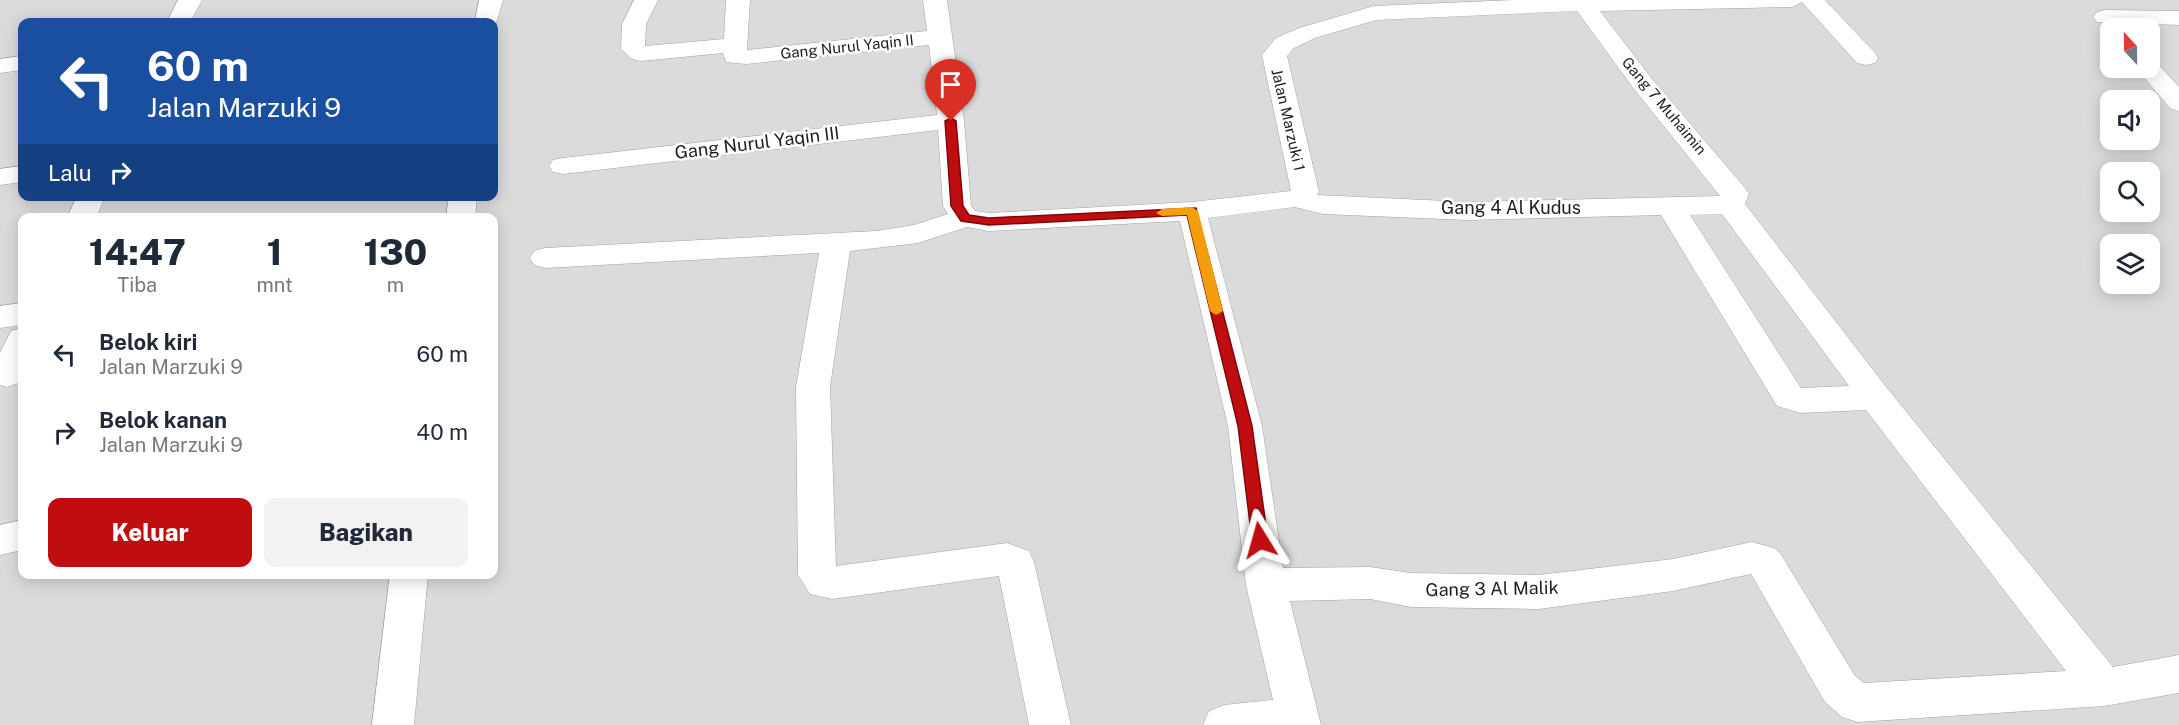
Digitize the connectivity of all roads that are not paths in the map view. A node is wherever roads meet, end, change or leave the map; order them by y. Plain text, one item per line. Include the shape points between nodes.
1 (190, 0) edge
2 (491, 0) edge
3 (646, 0) edge
4 (738, 0) edge
5 (935, 0) edge
6 (1792, 0) edge
7 (1812, 0) edge
8 (1583, 4) junction
9 (1375, 7) edge
10 (2103, 15) edge
11 (181, 18) edge
12 (488, 18) edge
13 (2179, 18) edge
14 (940, 37) junction
15 (745, 52) junction
16 (1866, 58) dead end
17 (18, 64) edge
18 (0, 66) edge
19 (2157, 78) edge
20 (2179, 103) edge
21 (951, 121) junction
22 (563, 166) dead end
23 (18, 175) edge
24 (0, 177) edge
25 (1301, 198) junction
26 (1727, 205) junction
27 (1670, 206) junction
28 (1192, 211) junction
29 (965, 218) junction
30 (836, 242) junction
31 (545, 258) dead end
32 (18, 315) edge
33 (0, 317) edge
34 (18, 349) edge
35 (7, 375) dead end
36 (1875, 397) junction
37 (18, 536) edge
38 (0, 540) edge
39 (408, 579) edge
40 (1266, 585) junction
41 (2179, 674) edge
42 (2104, 687) junction
43 (1299, 721) edge
44 (393, 725) edge
45 (1050, 725) edge
46 (1224, 725) edge

1 - 11 street
2 - 12 street
3 - 15 street, Gang Nurul Yaqin II via 634,24 635,52 724,46
4 - 15 street
5 - 14 street
6 - 8 street
7 - 16 street
8 - 9 street
8 - 26 street, Gang 7 Muhaimin via 1643,84 1735,194
9 - 25 street, Jalan Marzuki 1 via 1307,33 1286,43 1274,55 1305,192
10 - 13 street
14 - 15 street, Gang Nurul Yaqin II
14 - 21 street
17 - 18 street
19 - 20 street
21 - 22 street, Gang Nurul Yaqin III
21 - 29 street via 957,206
23 - 24 street
25 - 27 street, Gang 4 Al Kudus via 1323,205 1468,211
25 - 28 street, Jalan Marzuki 1
26 - 27 street, Gang 4 Al Kudus
26 - 36 street
27 - 36 street via 1789,397 1800,402
28 - 29 street, Jalan Marzuki 1 via 989,222
28 - 40 street via 1245,426
29 - 30 street via 918,234
30 - 31 street
30 - 45 street via 813,387 817,575 832,583 1007,559 1015,562
32 - 33 street
34 - 35 street
36 - 42 street
37 - 38 street
39 - 44 street
40 - 42 street, Gang 3 Al Malik via 1370,583 1411,590 1539,592 1673,575 1752,558 1766,564 1840,689 1857,703
40 - 43 street
41 - 42 street
43 - 46 street

